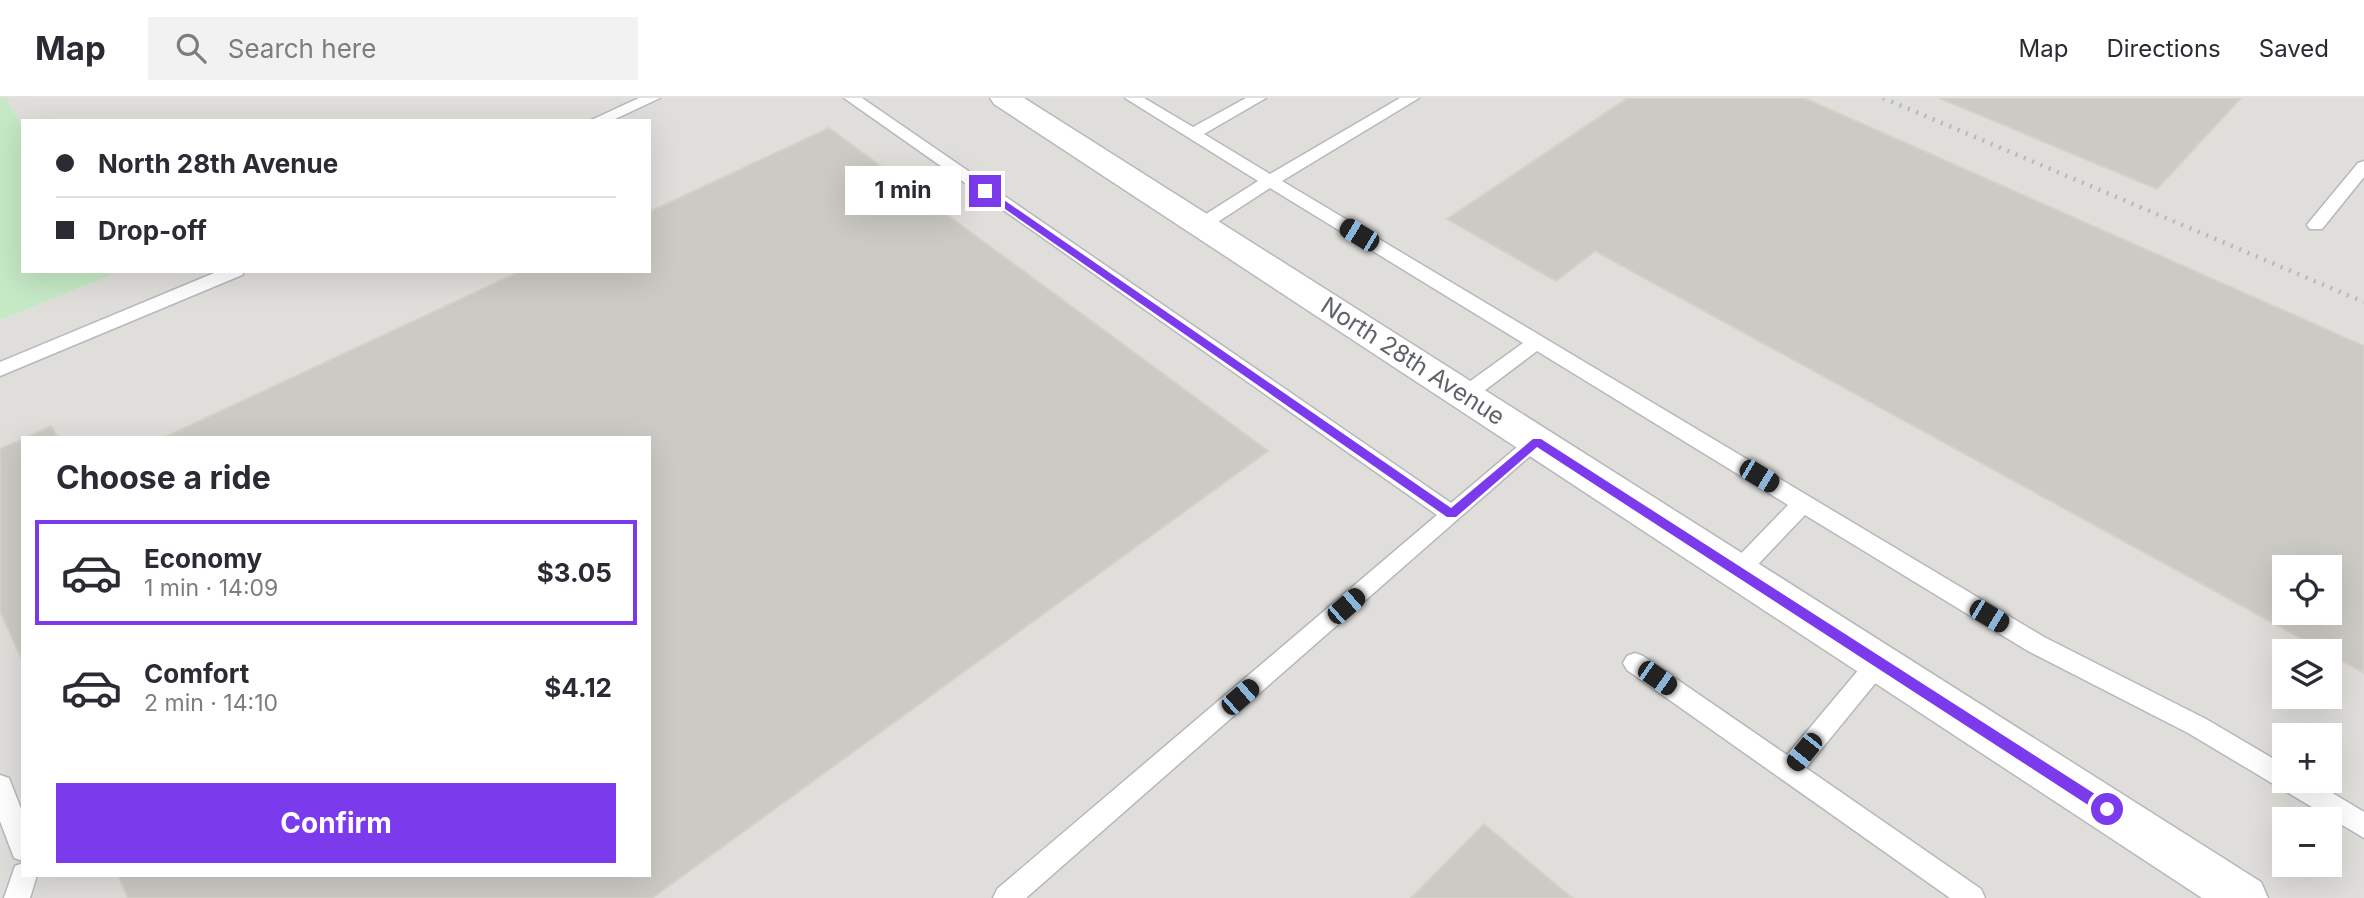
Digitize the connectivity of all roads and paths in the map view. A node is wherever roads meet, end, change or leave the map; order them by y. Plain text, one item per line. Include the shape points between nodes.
1 (652, 98) edge
2 (852, 98) edge
3 (1004, 98) edge
4 (1133, 98) edge
5 (1258, 98) edge
6 (1411, 98) edge
7 (602, 119) edge
8 (1192, 134) junction
9 (2364, 166) edge
10 (1270, 181) junction
11 (1201, 225) junction
12 (2316, 225) dead end
13 (231, 273) edge
14 (1537, 342) junction
15 (0, 369) edge
16 (1465, 395) junction
17 (1537, 441) junction
18 (1803, 503) junction
19 (1451, 514) junction
20 (1738, 571) junction
21 (1879, 662) junction
22 (1635, 663) dead end
23 (1789, 771) junction
24 (2272, 771) edge
25 (0, 786) edge
26 (2309, 793) edge
27 (2364, 826) edge
28 (21, 844) edge
29 (23, 877) edge
30 (18, 898) edge
31 (1006, 898) edge
32 (1972, 898) edge
33 (2245, 898) edge

1 - 7 lane
2 - 19 lane
3 - 11 street, North 28th Avenue
4 - 8 lane
5 - 8 lane
6 - 10 lane
8 - 10 lane
9 - 12 lane
10 - 11 lane
10 - 14 lane
11 - 16 street, North 28th Avenue
13 - 15 lane
14 - 16 lane
14 - 18 lane
16 - 17 street, North 28th Avenue
17 - 19 lane
17 - 20 street, North 28th Avenue
18 - 20 lane
18 - 24 lane via 2036,644 2197,726
19 - 31 lane
20 - 21 street, North 28th Avenue
21 - 23 lane
21 - 33 street, North 28th Avenue
22 - 23 lane
23 - 32 lane
25 - 28 lane
26 - 27 lane
29 - 30 lane

